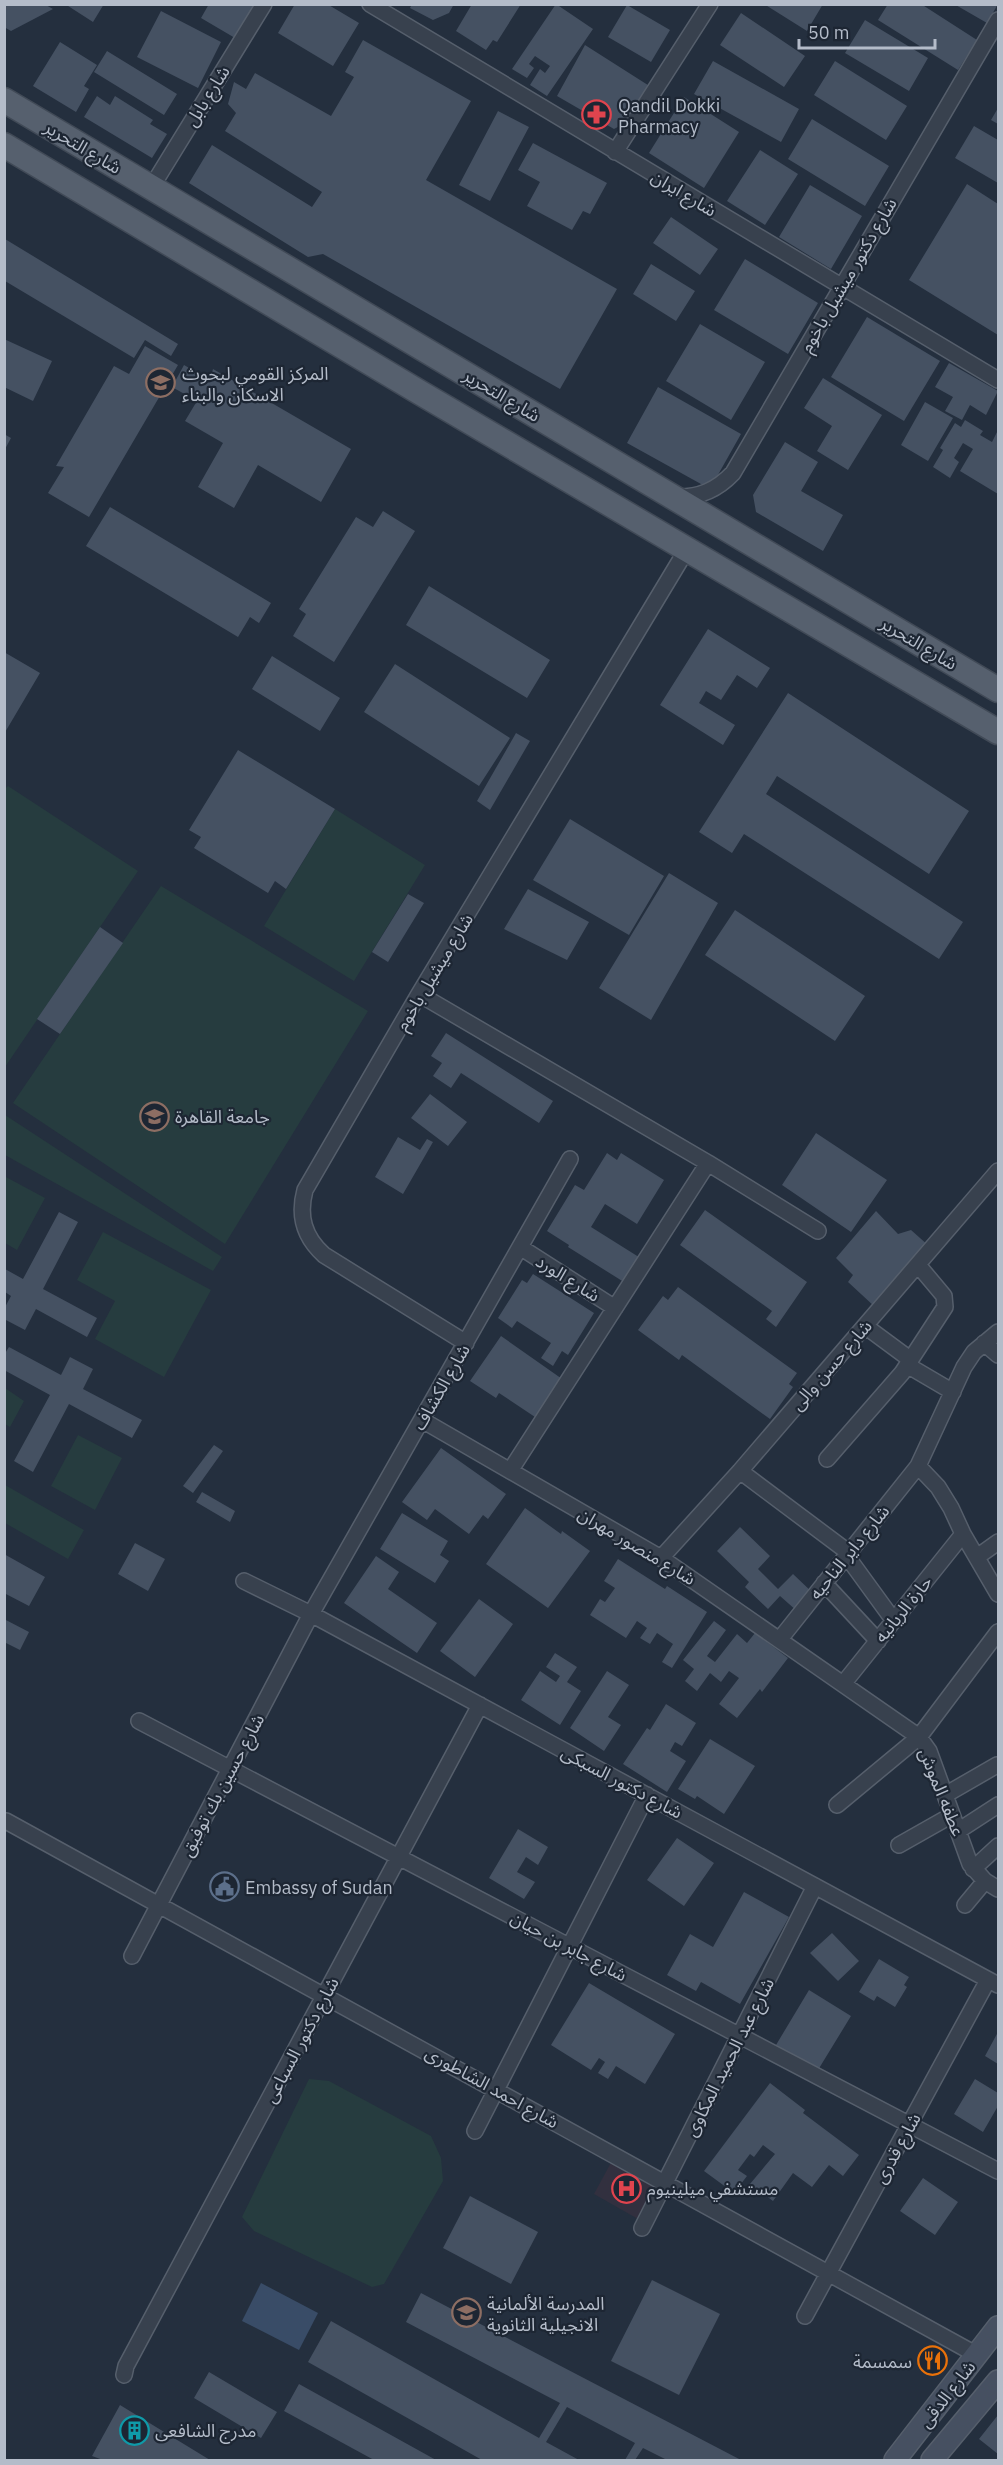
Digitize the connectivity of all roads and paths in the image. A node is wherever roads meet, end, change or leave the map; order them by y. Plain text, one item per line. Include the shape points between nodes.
1 (264, 4) edge
2 (370, 4) edge
3 (710, 4) edge
4 (999, 20) edge
5 (4, 100) edge
6 (4, 145) edge
7 (615, 152) junction
8 (152, 188) junction
9 (841, 286) junction
10 (385, 326) junction
11 (441, 359) junction
12 (365, 360) junction
13 (999, 380) edge
14 (419, 392) junction
15 (674, 497) junction
16 (687, 549) junction
17 (975, 676) junction
18 (999, 690) edge
19 (959, 709) junction
20 (999, 732) edge
21 (419, 994) junction
22 (570, 1159) dead end
23 (708, 1163) junction
24 (999, 1171) edge
25 (818, 1231) dead end
26 (520, 1247) junction
27 (918, 1265) junction
28 (615, 1308) junction
29 (865, 1326) junction
30 (999, 1332) edge
31 (466, 1343) junction
32 (984, 1343) junction
33 (999, 1355) edge
34 (909, 1362) junction
35 (953, 1392) junction
36 (422, 1420) junction
37 (827, 1459) dead end
38 (918, 1466) junction
39 (740, 1470) junction
40 (510, 1471) junction
41 (963, 1534) junction
42 (999, 1542) edge
43 (847, 1554) junction
44 (976, 1557) junction
45 (661, 1558) junction
46 (244, 1581) dead end
47 (824, 1583) junction
48 (999, 1594) edge
49 (312, 1614) junction
50 (894, 1621) junction
51 (780, 1639) junction
52 (878, 1641) junction
53 (997, 1641) edge
54 (843, 1684) junction
55 (480, 1705) junction
56 (139, 1722) dead end
57 (919, 1737) junction
58 (997, 1765) edge
59 (230, 1769) junction
60 (647, 1795) junction
61 (945, 1795) junction
62 (837, 1805) dead end
63 (999, 1805) edge
64 (952, 1815) junction
65 (6, 1821) edge
66 (958, 1831) junction
67 (899, 1845) dead end
68 (999, 1846) edge
69 (399, 1857) junction
70 (973, 1869) junction
71 (985, 1881) junction
72 (815, 1886) junction
73 (999, 1889) edge
74 (965, 1905) dead end
75 (158, 1906) junction
76 (569, 1947) junction
77 (132, 1956) dead end
78 (993, 1983) edge
79 (325, 1996) junction
80 (739, 2036) junction
81 (496, 2089) junction
82 (909, 2125) junction
83 (475, 2132) dead end
84 (999, 2171) edge
85 (665, 2183) junction
86 (642, 2228) dead end
87 (828, 2273) junction
88 (805, 2316) dead end
89 (999, 2327) edge
90 (976, 2355) junction
91 (124, 2375) dead end
92 (999, 2381) edge
93 (895, 2460) edge
94 (932, 2460) edge

1 - 8 street, شارع بابل
2 - 7 street, شارع ايران
3 - 7 street
4 - 9 street, شارع دكتور ميشيل باخوم
5 - 8 main road, شارع التحرير
6 - 12 main road, شارع التحرير
7 - 9 street, شارع ايران
8 - 10 main road, شارع التحرير
9 - 13 street, شارع ايران
9 - 15 street, شارع دكتور ميشيل باخوم via 733,473 707,493
10 - 11 main road, شارع التحرير
10 - 12 main road via 390,337 388,350 378,359
11 - 14 main road via 429,360 419,368
11 - 15 main road, شارع التحرير
12 - 14 main road, شارع التحرير
14 - 16 main road, شارع التحرير
15 - 17 main road, شارع التحرير
16 - 19 main road, شارع التحرير
16 - 21 street, شارع ميشيل باخوم
17 - 18 main road, شارع التحرير
17 - 19 main road via 980,683 979,699 974,705
19 - 20 main road, شارع التحرير
21 - 23 street
21 - 31 street, شارع ميشيل باخوم via 311,1179 302,1214 308,1237 324,1255
22 - 26 street, شارع الكشاف
23 - 25 street
23 - 28 street
24 - 27 street, شارع حسن والى
26 - 28 street, شارع الورد
26 - 31 street, شارع الكشاف
27 - 29 street, شارع حسن والى
27 - 34 street via 946,1303
28 - 40 street
29 - 34 street
29 - 39 street, شارع حسن والى
30 - 32 street, شارع داير الناحيه
31 - 36 street, شارع الكشاف
32 - 33 street
32 - 35 street, شارع داير الناحيه via 964,1367
34 - 35 street
34 - 37 street
35 - 38 street, شارع داير الناحيه
36 - 40 street, شارع منصور مهران
36 - 49 street, شارع الكشاف
38 - 41 street via 938,1487
38 - 43 street, شارع داير الناحيه
39 - 43 street
39 - 45 street, شارع حسن والى
40 - 45 street, شارع منصور مهران
41 - 44 street
41 - 50 street, حارة الريانيه
42 - 44 street
43 - 47 street, شارع داير الناحيه
43 - 50 street
44 - 48 street
45 - 51 street, شارع منصور مهران
46 - 49 street, شارع دكتور السبكى
47 - 51 street, شارع داير الناحيه
47 - 52 street
49 - 55 street, شارع دكتور السبكى
49 - 59 street, شارع حسين بك توفيق
50 - 52 street, حارة الريانيه
51 - 54 street, شارع منصور مهران
52 - 54 street, حارة الريانيه
53 - 57 street
54 - 57 street, عطفه الموش
55 - 60 street, شارع دكتور السبكى
55 - 69 street, شارع دكتور السباعى
56 - 59 street, شارع جابر بن حيان
57 - 61 street, عطفه الموش
57 - 62 street
58 - 61 street
59 - 69 street, شارع جابر بن حيان
59 - 75 street, شارع حسين بك توفيق
60 - 72 street, شارع دكتور السبكى
60 - 76 street
61 - 64 street, عطفه الموش
63 - 66 street
64 - 66 street, عطفه الموش
64 - 67 street
65 - 75 street, شارع احمد الشاطورى
66 - 70 street, عطفه الموش
68 - 70 street
69 - 76 street, شارع جابر بن حيان
69 - 79 street, شارع دكتور السباعى
70 - 71 street, عطفه الموش
71 - 73 street, عطفه الموش
71 - 74 street
72 - 78 street, شارع دكتور السبكى
72 - 80 street, شارع عبد الحميد المكاوى
75 - 77 street, شارع حسين بك توفيق
75 - 79 street, شارع احمد الشاطورى
76 - 80 street, شارع جابر بن حيان
76 - 81 street
78 - 82 street, شارع قدرى
79 - 81 street, شارع احمد الشاطورى
79 - 91 street, شارع دكتور السباعى
80 - 82 street, شارع جابر بن حيان
80 - 85 street, شارع عبد الحميد المكاوى
81 - 83 street
81 - 85 street, شارع احمد الشاطورى
82 - 84 street, شارع جابر بن حيان
82 - 87 street, شارع قدرى
85 - 86 street, شارع عبد الحميد المكاوى
85 - 87 street, شارع احمد الشاطورى
87 - 88 street, شارع قدرى
87 - 90 street, شارع احمد الشاطورى
89 - 90 main road, شارع الدقى
90 - 93 main road, شارع الدقى
92 - 94 main road, شارع الدقى

